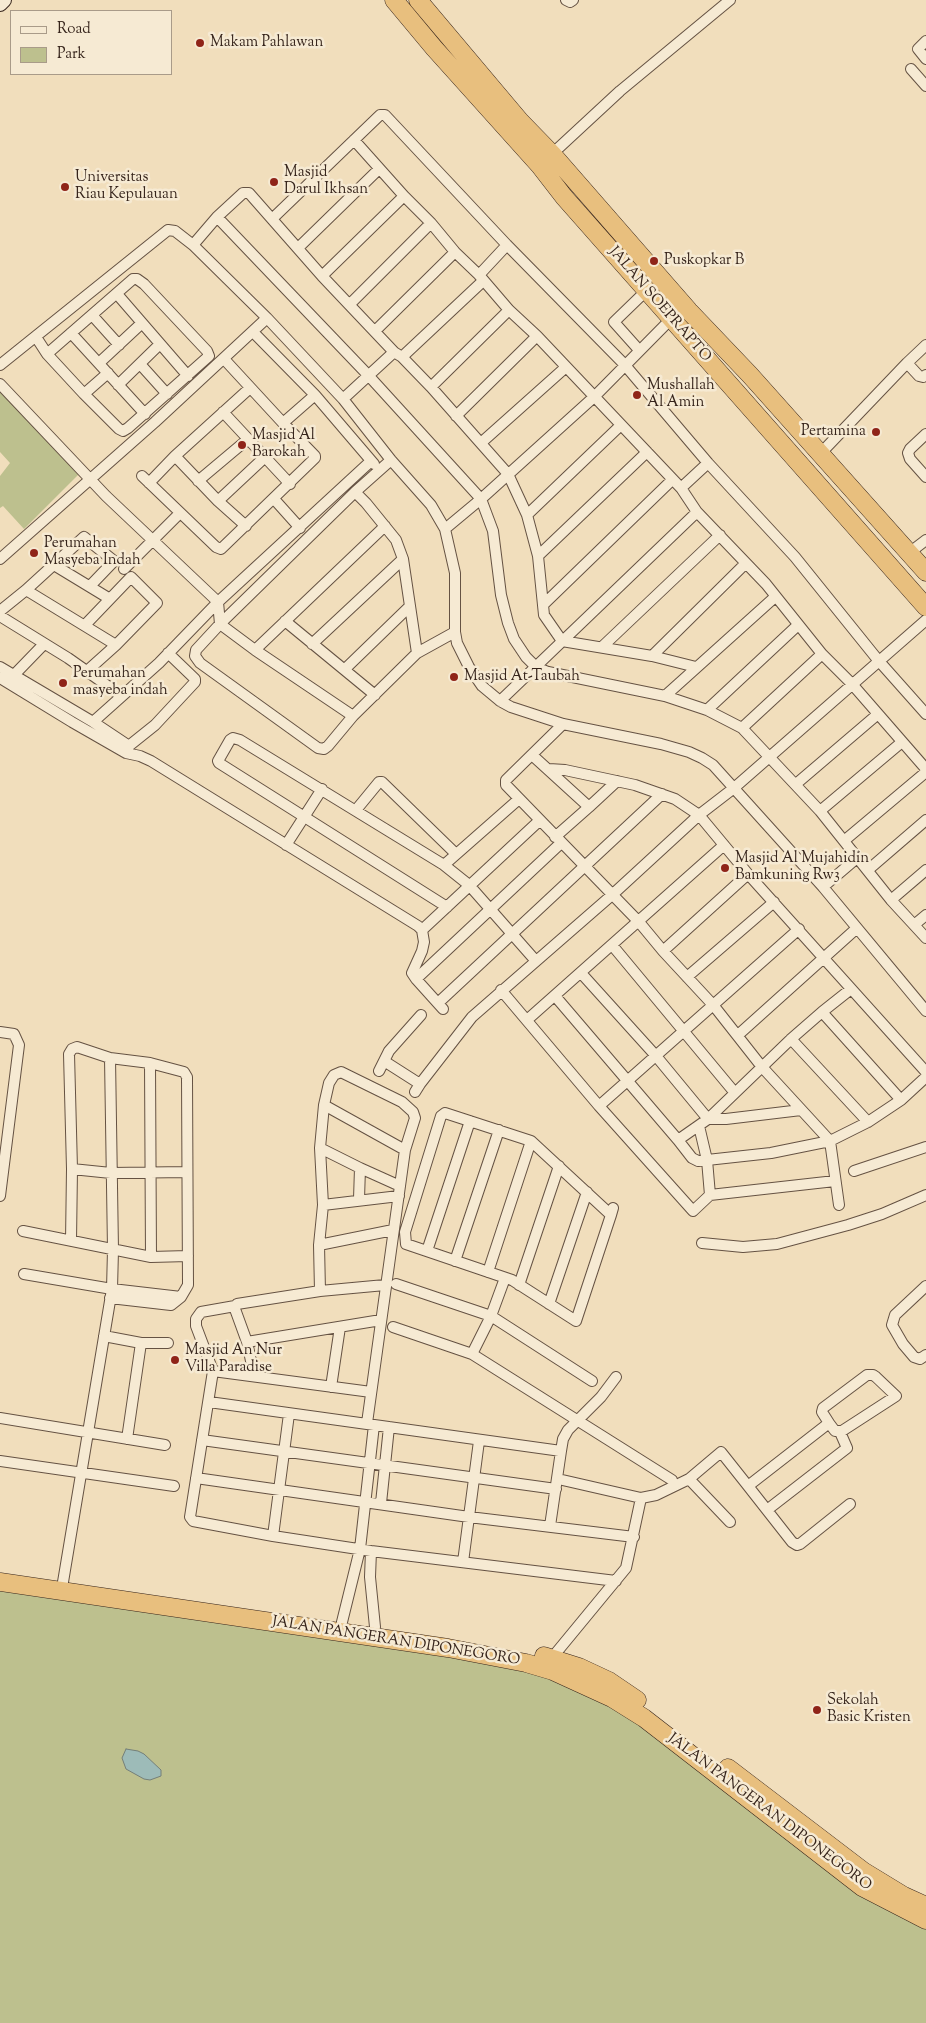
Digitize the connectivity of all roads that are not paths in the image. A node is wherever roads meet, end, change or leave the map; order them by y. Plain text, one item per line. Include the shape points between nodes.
1 (4, 0) edge
2 (394, 0) edge
3 (418, 0) edge
4 (566, 0) edge
5 (573, 0) edge
6 (730, 0) edge
7 (0, 4) edge
8 (926, 41) edge
9 (926, 59) edge
10 (911, 69) dead end
11 (926, 86) edge
12 (515, 127) junction
13 (354, 140) junction
14 (552, 154) junction
15 (379, 169) junction
16 (404, 196) junction
17 (216, 218) junction
18 (272, 219) junction
19 (431, 223) junction
20 (193, 245) junction
21 (507, 245) junction
22 (298, 248) junction
23 (455, 252) junction
24 (322, 276) junction
25 (481, 278) junction
26 (646, 291) junction
27 (117, 294) junction
28 (350, 304) junction
29 (509, 310) junction
30 (92, 316) junction
31 (267, 318) junction
32 (671, 319) junction
33 (142, 323) junction
34 (375, 331) junction
35 (253, 332) junction
36 (71, 333) junction
37 (537, 336) junction
38 (36, 337) junction
39 (160, 344) junction
40 (119, 345) junction
41 (926, 345) edge
42 (639, 350) junction
43 (47, 354) junction
44 (398, 354) junction
45 (224, 359) junction
46 (99, 363) junction
47 (0, 364) edge
48 (140, 364) junction
49 (624, 364) junction
50 (907, 364) junction
51 (566, 367) junction
52 (108, 373) junction
53 (926, 375) edge
54 (188, 376) junction
55 (368, 376) junction
56 (0, 384) edge
57 (118, 384) junction
58 (431, 387) junction
59 (250, 388) junction
60 (84, 394) junction
61 (167, 394) junction
62 (315, 395) junction
63 (594, 396) junction
64 (344, 398) junction
65 (223, 412) junction
66 (145, 414) junction
67 (456, 416) junction
68 (283, 424) junction
69 (620, 425) junction
70 (926, 434) edge
71 (248, 439) junction
72 (482, 442) junction
73 (647, 452) junction
74 (820, 454) junction
75 (175, 456) junction
76 (265, 457) junction
77 (391, 460) junction
78 (371, 461) junction
79 (708, 463) junction
80 (380, 470) junction
81 (508, 474) junction
82 (926, 476) edge
83 (89, 479) junction
84 (672, 480) junction
85 (198, 481) junction
86 (290, 484) junction
87 (681, 488) junction
88 (355, 492) junction
89 (274, 499) junction
90 (481, 499) junction
91 (218, 501) junction
92 (697, 512) junction
93 (180, 513) junction
94 (527, 515) junction
95 (246, 526) junction
96 (385, 526) junction
97 (300, 528) junction
98 (445, 529) junction
99 (720, 535) junction
100 (926, 540) edge
101 (152, 541) junction
102 (909, 553) junction
103 (538, 556) junction
104 (0, 559) edge
105 (403, 559) junction
106 (114, 561) junction
107 (746, 563) junction
108 (54, 565) junction
109 (926, 572) edge
110 (127, 573) junction
111 (90, 586) junction
112 (26, 590) junction
113 (776, 597) junction
114 (110, 599) junction
115 (218, 602) junction
116 (543, 605) junction
117 (410, 606) junction
118 (926, 607) edge
119 (0, 611) edge
120 (0, 616) edge
121 (926, 620) edge
122 (285, 621) junction
123 (220, 624) junction
124 (85, 625) junction
125 (798, 625) junction
126 (455, 632) junction
127 (562, 641) junction
128 (44, 644) junction
129 (312, 644) junction
130 (116, 645) junction
131 (603, 646) junction
132 (255, 650) junction
133 (168, 653) junction
134 (417, 653) junction
135 (822, 654) junction
136 (652, 656) junction
137 (878, 660) junction
138 (0, 667) edge
139 (536, 667) junction
140 (696, 667) junction
141 (345, 670) junction
142 (87, 671) junction
143 (14, 675) junction
144 (0, 678) edge
145 (852, 684) junction
146 (375, 695) junction
147 (122, 696) junction
148 (665, 696) junction
149 (500, 701) junction
150 (707, 710) junction
151 (878, 714) junction
152 (926, 714) edge
153 (353, 716) junction
154 (93, 722) junction
155 (563, 724) junction
156 (742, 728) junction
157 (902, 742) junction
158 (532, 755) junction
159 (770, 756) junction
160 (549, 769) junction
161 (926, 771) edge
162 (617, 781) junction
163 (796, 784) junction
164 (734, 788) junction
165 (322, 789) junction
166 (662, 794) junction
167 (519, 798) junction
168 (588, 807) junction
169 (356, 810) junction
170 (820, 811) junction
171 (699, 815) junction
172 (303, 817) junction
173 (926, 820) edge
174 (540, 821) junction
175 (558, 840) junction
176 (845, 840) junction
177 (286, 844) junction
178 (724, 845) junction
179 (456, 854) junction
180 (858, 858) junction
181 (444, 865) junction
182 (585, 865) junction
183 (868, 870) junction
184 (926, 870) edge
185 (748, 874) junction
186 (469, 885) junction
187 (823, 887) junction
188 (612, 895) junction
189 (891, 900) junction
190 (774, 902) junction
191 (446, 907) junction
192 (492, 909) junction
193 (926, 915) edge
194 (639, 922) junction
195 (914, 924) junction
196 (857, 928) junction
197 (799, 929) junction
198 (422, 930) junction
199 (512, 933) junction
200 (926, 938) edge
201 (612, 945) junction
202 (663, 951) junction
203 (823, 958) junction
204 (536, 960) junction
205 (581, 972) junction
206 (687, 977) junction
207 (416, 979) junction
208 (851, 989) junction
209 (501, 990) junction
210 (555, 996) junction
211 (714, 1006) junction
212 (926, 1011) edge
213 (822, 1012) junction
214 (421, 1015) dead end
215 (527, 1020) junction
216 (0, 1032) edge
217 (684, 1032) junction
218 (738, 1035) junction
219 (791, 1039) junction
220 (656, 1056) junction
221 (110, 1058) junction
222 (150, 1063) junction
223 (762, 1067) junction
224 (926, 1072) edge
225 (926, 1077) edge
226 (628, 1081) junction
227 (735, 1093) junction
228 (901, 1100) junction
229 (324, 1105) junction
230 (599, 1106) junction
231 (801, 1110) junction
232 (708, 1119) junction
233 (470, 1121) junction
234 (868, 1122) junction
235 (699, 1126) junction
236 (499, 1130) junction
237 (678, 1140) junction
238 (531, 1141) junction
239 (830, 1141) junction
240 (926, 1146) edge
241 (3, 1148) edge
242 (320, 1148) junction
243 (406, 1150) junction
244 (707, 1160) junction
245 (558, 1166) junction
246 (72, 1168) junction
247 (360, 1168) junction
248 (854, 1171) dead end
249 (187, 1172) junction
250 (112, 1173) junction
251 (150, 1173) junction
252 (835, 1181) junction
253 (399, 1191) junction
254 (586, 1192) junction
255 (710, 1195) junction
256 (926, 1195) edge
257 (0, 1196) edge
258 (359, 1200) junction
259 (323, 1205) junction
260 (839, 1205) dead end
261 (393, 1230) junction
262 (23, 1231) dead end
263 (71, 1241) junction
264 (702, 1243) dead end
265 (319, 1245) junction
266 (113, 1250) junction
267 (427, 1251) junction
268 (188, 1256) junction
269 (151, 1258) junction
270 (455, 1261) junction
271 (488, 1272) junction
272 (24, 1274) dead end
273 (505, 1278) junction
274 (391, 1284) junction
275 (519, 1285) junction
276 (926, 1286) edge
277 (320, 1291) junction
278 (111, 1294) junction
279 (549, 1304) junction
280 (235, 1306) junction
281 (491, 1316) junction
282 (381, 1320) junction
283 (340, 1327) junction
284 (393, 1327) dead end
285 (104, 1336) junction
286 (248, 1342) junction
287 (140, 1343) junction
288 (168, 1344) dead end
289 (472, 1354) junction
290 (926, 1355) edge
291 (213, 1371) junction
292 (254, 1375) junction
293 (616, 1376) dead end
294 (592, 1381) dead end
295 (331, 1386) junction
296 (371, 1392) junction
297 (209, 1402) junction
298 (289, 1414) junction
299 (0, 1418) edge
300 (576, 1421) junction
301 (371, 1424) junction
302 (829, 1424) junction
303 (389, 1427) junction
304 (840, 1432) junction
305 (87, 1434) junction
306 (126, 1440) junction
307 (202, 1440) junction
308 (480, 1441) junction
309 (164, 1445) dead end
310 (561, 1451) junction
311 (284, 1453) junction
312 (0, 1461) edge
313 (370, 1464) junction
314 (385, 1466) junction
315 (82, 1473) junction
316 (196, 1478) junction
317 (473, 1478) junction
318 (689, 1479) junction
319 (672, 1480) dead end
320 (557, 1484) junction
321 (174, 1486) dead end
322 (748, 1486) junction
323 (280, 1490) junction
324 (641, 1498) junction
325 (366, 1502) junction
326 (381, 1503) junction
327 (850, 1504) dead end
328 (767, 1510) junction
329 (469, 1517) junction
330 (730, 1522) dead end
331 (550, 1526) junction
332 (273, 1536) junction
333 (634, 1537) junction
334 (360, 1549) junction
335 (371, 1551) junction
336 (463, 1562) junction
337 (0, 1572) edge
338 (616, 1581) junction
339 (0, 1582) edge
340 (63, 1582) junction
341 (342, 1622) junction
342 (375, 1627) junction
343 (552, 1658) junction
344 (926, 1906) edge
345 (926, 1920) edge

1 - 7 main road
2 - 12 highway, JALAN SOEPRAPTO via 434,48
3 - 12 highway, JALAN SOEPRAPTO
4 - 5 street
6 - 14 street via 620,91
8 - 9 street via 918,49
10 - 11 street
12 - 14 highway, JALAN SOEPRAPTO
12 - 26 highway, JALAN SOEPRAPTO
13 - 15 street
13 - 18 street
13 - 21 street via 380,115 385,115
14 - 74 highway, JALAN SOEPRAPTO
15 - 16 street
15 - 22 street
16 - 19 street
16 - 24 street
17 - 18 street via 247,192
17 - 20 street
17 - 55 street
18 - 22 street
19 - 23 street
19 - 28 street
20 - 31 street
20 - 38 street via 173,230 168,230
21 - 25 street
21 - 49 street
22 - 24 street
23 - 25 street
23 - 34 street
24 - 28 street
25 - 29 street
25 - 44 street
26 - 32 highway, JALAN SOEPRAPTO
26 - 42 street via 614,322
27 - 30 street
27 - 33 street
27 - 54 street via 133,279 140,280 207,351 208,358
28 - 34 street
29 - 37 street
29 - 58 street
30 - 36 street
30 - 40 street
31 - 35 street
31 - 64 street
32 - 42 street
32 - 118 highway, JALAN SOEPRAPTO
33 - 39 street
33 - 40 street
34 - 44 street
35 - 45 street
35 - 62 street
36 - 43 street
36 - 46 street
37 - 51 street
37 - 67 street
38 - 43 street
38 - 47 street
39 - 48 street
39 - 54 street
40 - 46 street
41 - 50 street
42 - 49 street
43 - 60 street
44 - 55 street
44 - 58 street
45 - 59 street
45 - 83 street
46 - 52 street
48 - 57 street
48 - 61 street
49 - 63 street
49 - 79 street
50 - 53 street via 919,376
50 - 74 street
51 - 63 street
51 - 72 street
52 - 57 street
52 - 60 street
54 - 61 street
55 - 64 street
55 - 90 street
56 - 83 street
57 - 66 street
58 - 67 street
59 - 65 street
59 - 68 street
60 - 66 street via 121,430
61 - 66 street
62 - 68 street
62 - 78 street
63 - 69 street
63 - 81 street
64 - 77 street
65 - 71 street
65 - 75 street
67 - 72 street
68 - 86 street via 315,456
69 - 73 street
69 - 94 street
70 - 82 street via 908,453
71 - 76 street
71 - 85 street
72 - 81 street
73 - 84 street
73 - 103 street
74 - 102 highway, JALAN SOEPRAPTO
75 - 85 street
75 - 93 street via 146,480
76 - 86 street
76 - 91 street
77 - 80 street
77 - 98 street via 431,505
78 - 80 street
78 - 97 street
79 - 87 street
79 - 137 street via 795,557
80 - 88 street
81 - 90 street
81 - 94 street
83 - 101 street
83 - 104 street
84 - 87 street
84 - 116 street
85 - 91 street
86 - 89 street
87 - 92 street
88 - 96 street
88 - 123 street
89 - 95 street
89 - 97 street
90 - 98 street
90 - 139 street via 493,531 508,623 514,639
91 - 95 street
92 - 99 street
92 - 127 street
93 - 95 street via 221,549
93 - 101 street
94 - 103 street
96 - 105 street via 396,540
96 - 122 street
97 - 115 street
98 - 126 street via 456,573
99 - 107 street
99 - 131 street
100 - 102 street
101 - 110 street
101 - 115 street
102 - 109 highway, JALAN SOEPRAPTO
103 - 116 street
105 - 117 street
105 - 129 street
106 - 108 street via 84,537
106 - 110 street
106 - 111 street
107 - 113 street
107 - 136 street
108 - 111 street
108 - 112 street
110 - 114 street
110 - 130 street via 157,603
111 - 114 street
112 - 119 street
112 - 124 street
113 - 125 street
113 - 140 street
114 - 124 street
115 - 123 street
115 - 133 street
116 - 127 street via 544,615
117 - 134 street
117 - 141 street
120 - 128 street
121 - 137 street
122 - 129 street
122 - 132 street
123 - 132 street
123 - 153 street via 196,650 196,660 318,748 328,746
124 - 130 street
125 - 135 street
125 - 150 street
126 - 134 street
126 - 149 street via 469,667 482,686
127 - 131 street
127 - 139 street
128 - 142 street
128 - 143 street
129 - 141 street
130 - 142 street
131 - 136 street
132 - 153 street
133 - 147 street
133 - 154 street via 195,681 154,724 130,745
134 - 146 street
135 - 145 street
135 - 156 street
136 - 140 street
137 - 145 street
137 - 152 street
138 - 143 street
139 - 148 street via 576,679
139 - 149 street
140 - 148 street
141 - 146 street
142 - 147 street
143 - 154 street
144 - 177 street via 126,753 151,761
145 - 151 street
145 - 159 street
146 - 153 street
147 - 154 street
148 - 150 street
149 - 155 street
150 - 156 street
151 - 157 street
151 - 163 street
155 - 158 street
155 - 164 street via 689,752 713,765
156 - 159 street
157 - 161 street
157 - 170 street
158 - 160 street
158 - 167 street via 506,780 506,785
159 - 163 street
159 - 164 street
160 - 162 street
160 - 168 street
161 - 176 street
162 - 166 street
162 - 168 street
163 - 170 street
164 - 171 street
164 - 187 street
165 - 169 street
165 - 172 street
165 - 172 street via 240,740 230,740 219,763
166 - 171 street
166 - 182 street
167 - 174 street
167 - 179 street
168 - 175 street
169 - 179 street via 379,782 385,783
169 - 181 street
170 - 176 street
171 - 178 street
171 - 188 street
172 - 177 street
172 - 191 street
173 - 183 street
174 - 175 street
174 - 186 street
175 - 182 street
175 - 192 street
176 - 180 street
177 - 198 street
178 - 185 street
178 - 194 street
179 - 181 street
180 - 183 street
180 - 187 street
181 - 186 street
182 - 188 street
182 - 199 street
183 - 189 street
184 - 189 street
185 - 190 street
185 - 202 street
186 - 191 street
186 - 192 street
187 - 196 street
188 - 194 street
188 - 204 street
189 - 195 street
190 - 197 street
190 - 206 street
191 - 198 street
192 - 199 street
192 - 207 street
193 - 195 street
194 - 201 street
194 - 202 street
195 - 200 street
196 - 203 street
196 - 212 street
197 - 203 street
197 - 211 street
198 - 207 street via 422,951 412,971
199 - 204 street
199 - 207 street via 441,1006
201 - 205 street
201 - 217 street
202 - 206 street
203 - 208 street
203 - 218 street
204 - 209 street
205 - 210 street
205 - 220 street
206 - 211 street
208 - 213 street
208 - 224 street
209 - 214 street via 472,1017 418,1088 382,1066 389,1051
209 - 215 street
210 - 215 street
210 - 226 street
211 - 217 street
211 - 218 street
213 - 219 street
213 - 228 street
215 - 230 street
216 - 241 street via 14,1034 20,1045
217 - 220 street
217 - 227 street
218 - 223 street
219 - 223 street
219 - 234 street
220 - 226 street
220 - 232 street
221 - 222 street
221 - 246 street via 78,1047 69,1054
221 - 250 street
222 - 249 street via 180,1070 186,1075
222 - 251 street
223 - 227 street
223 - 231 street
225 - 228 street
226 - 230 street
226 - 237 street
227 - 232 street
228 - 234 street
229 - 242 street
229 - 243 street
229 - 243 street via 329,1083 334,1075 341,1072 402,1102 415,1118
230 - 255 street via 690,1209 696,1210
231 - 232 street
231 - 239 street
232 - 235 street
233 - 236 street
233 - 267 street
233 - 267 street via 445,1113 440,1116 405,1232 406,1244
234 - 239 street
235 - 237 street
235 - 244 street
236 - 238 street
236 - 270 street
237 - 244 street via 694,1160
238 - 245 street
238 - 271 street
239 - 244 street via 771,1153
239 - 252 street
240 - 248 street
241 - 257 street
242 - 247 street
242 - 259 street
243 - 253 street
244 - 255 street
245 - 254 street
245 - 275 street
246 - 250 street
246 - 263 street
247 - 253 street
247 - 258 street
249 - 251 street
249 - 268 street
250 - 251 street
250 - 266 street
251 - 269 street
252 - 255 street
252 - 260 street
253 - 258 street
253 - 261 street
254 - 279 street
254 - 279 street via 612,1212 576,1321
256 - 264 street via 882,1214 777,1244 743,1247
258 - 259 street
259 - 265 street
261 - 265 street
261 - 274 street
262 - 263 street
263 - 266 street
265 - 277 street
266 - 269 street
266 - 278 street
267 - 270 street
268 - 269 street
268 - 278 street via 188,1285 171,1305
270 - 271 street
271 - 273 street
272 - 278 street
273 - 275 street
273 - 281 street
274 - 277 street
274 - 281 street
274 - 282 street
275 - 279 street
276 - 290 street via 895,1315 892,1325 914,1357
277 - 280 street
278 - 285 street
280 - 286 street
280 - 291 street via 201,1312 196,1319
281 - 289 street
281 - 294 street
282 - 283 street
282 - 296 street
283 - 286 street
283 - 295 street
284 - 289 street
285 - 287 street
285 - 305 street
286 - 292 street
287 - 288 street
287 - 306 street
289 - 300 street
291 - 292 street
291 - 297 street
292 - 295 street
293 - 300 street via 601,1397
295 - 296 street
296 - 301 street
297 - 298 street
297 - 307 street
298 - 301 street
298 - 311 street
299 - 305 street
300 - 310 street via 563,1438
300 - 319 street
301 - 303 street
301 - 313 street
302 - 304 street
302 - 304 street via 823,1408 866,1375 873,1374 896,1396
302 - 322 street
303 - 308 street
303 - 314 street
304 - 328 street via 847,1448
305 - 306 street
305 - 315 street
306 - 309 street
307 - 311 street
307 - 316 street
308 - 310 street
308 - 317 street
310 - 320 street
311 - 313 street
311 - 323 street
312 - 315 street
313 - 314 street
313 - 325 street
314 - 317 street
314 - 326 street
315 - 321 street
315 - 340 street
316 - 323 street
316 - 332 street via 192,1521
317 - 320 street
317 - 329 street
318 - 322 street via 721,1452
318 - 324 street via 656,1495
318 - 330 street
320 - 324 street
320 - 331 street
322 - 328 street
323 - 325 street
323 - 332 street
324 - 333 street
325 - 326 street
325 - 334 street
326 - 329 street
327 - 328 street via 797,1545
329 - 331 street
329 - 336 street
331 - 333 street
332 - 334 street
333 - 338 street via 626,1568
334 - 335 street
334 - 341 street
335 - 336 street
335 - 342 street
336 - 338 street
337 - 340 highway, JALAN PANGERAN DIPONEGORO
338 - 343 street
339 - 345 highway, JALAN PANGERAN DIPONEGORO via 448,1648 526,1662 553,1671 612,1698 644,1718 862,1887
340 - 341 highway, JALAN PANGERAN DIPONEGORO
341 - 342 highway, JALAN PANGERAN DIPONEGORO
342 - 343 highway, JALAN PANGERAN DIPONEGORO via 522,1650
343 - 344 highway, JALAN PANGERAN DIPONEGORO via 609,1681 864,1871

